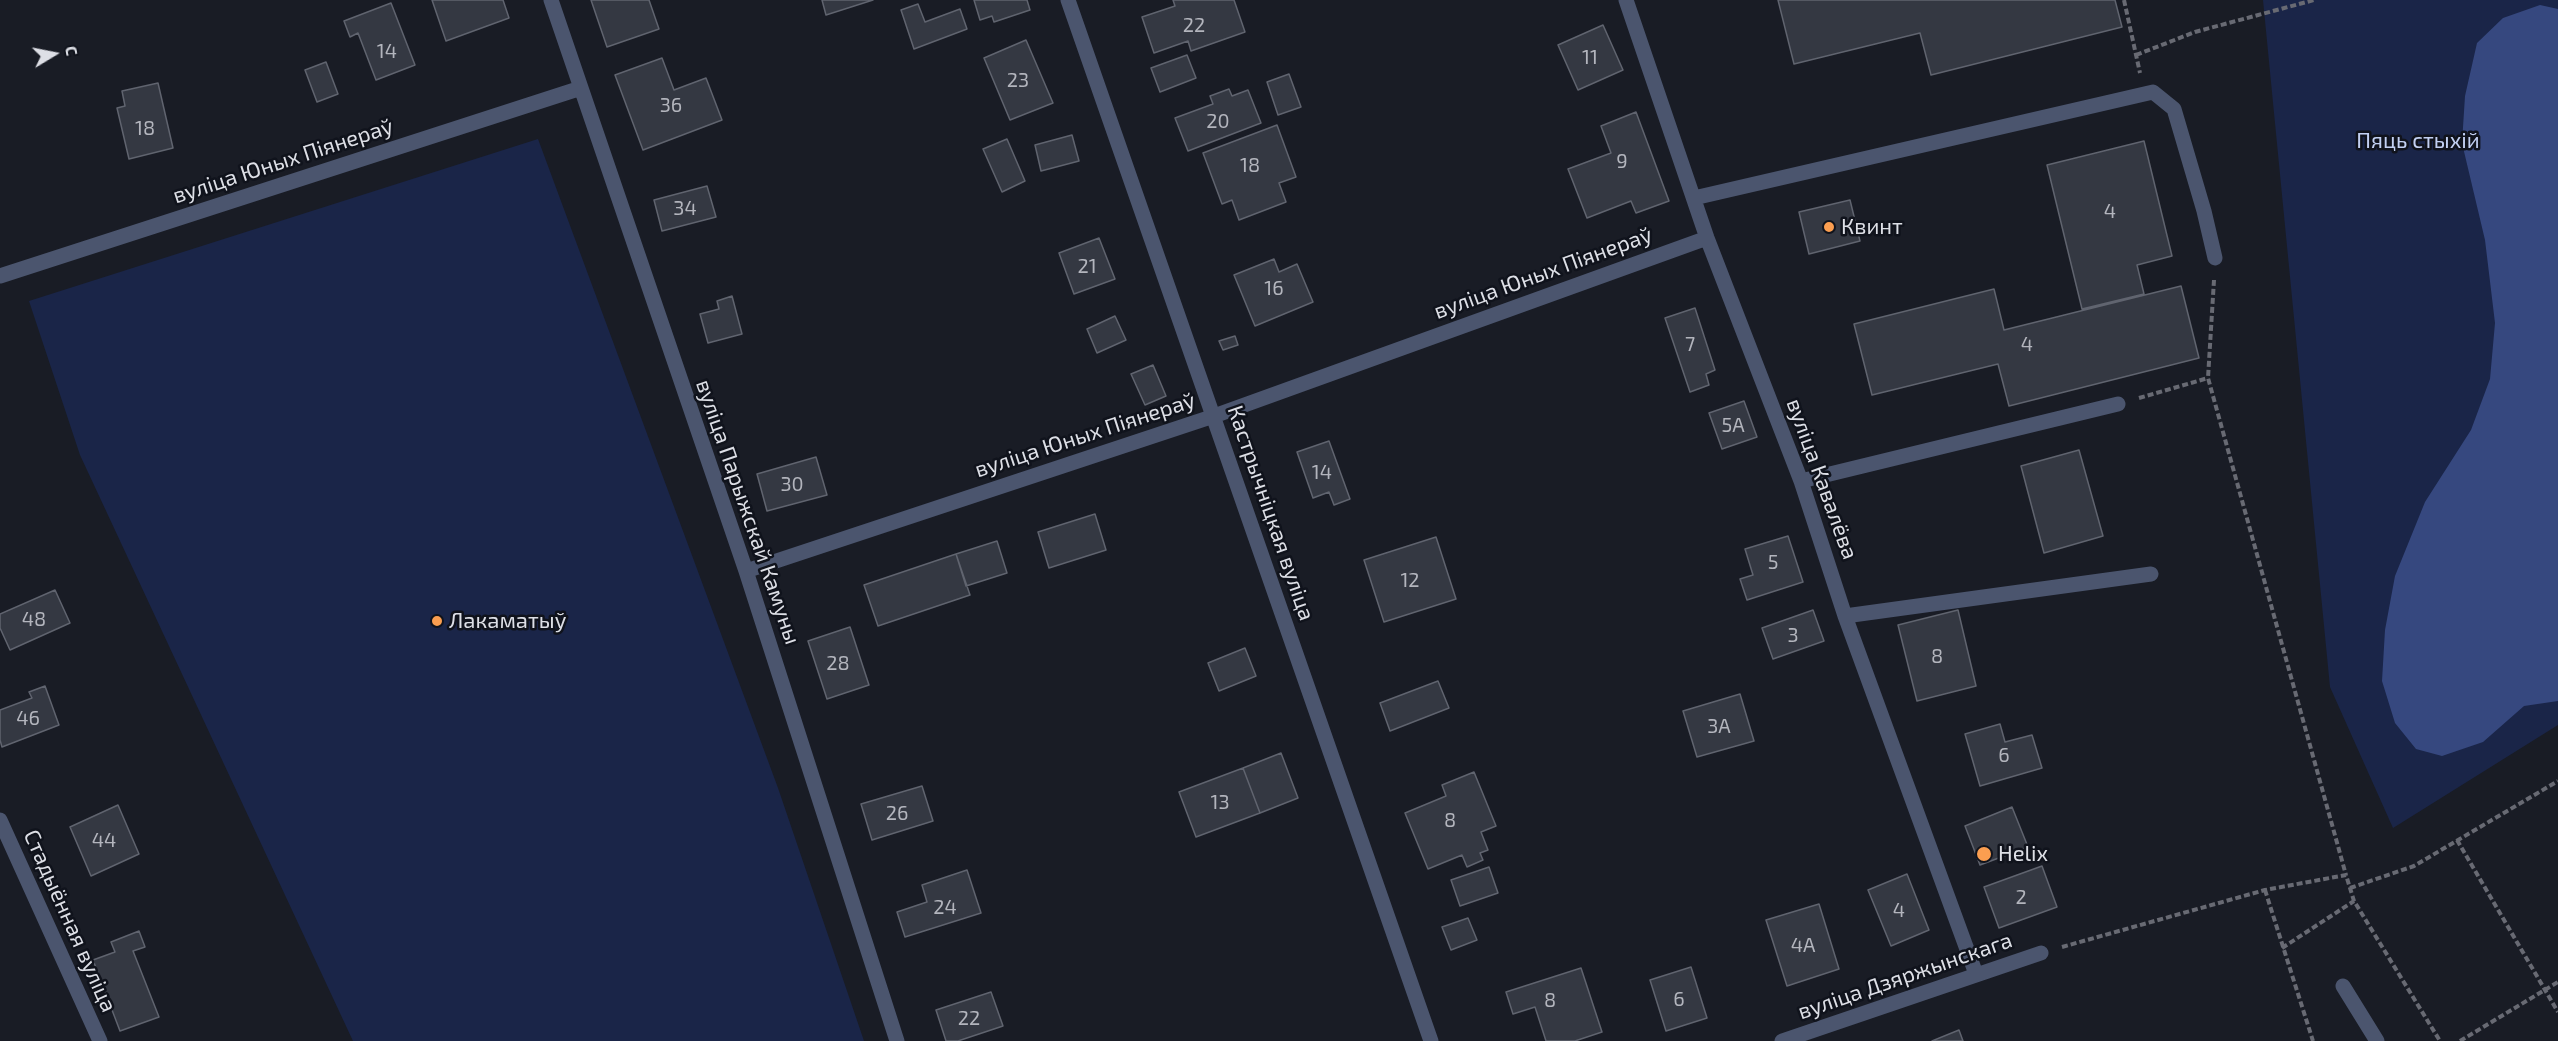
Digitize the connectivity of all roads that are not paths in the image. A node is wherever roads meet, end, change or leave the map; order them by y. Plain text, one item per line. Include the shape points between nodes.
1 (551, 0) edge
2 (1068, 0) edge
3 (1626, 0) edge
4 (581, 87) junction
5 (1694, 198) junction
6 (1707, 238) junction
7 (2215, 258) road end
8 (0, 276) edge
9 (2118, 404) road end
10 (1214, 416) junction
11 (1801, 481) junction
12 (746, 571) junction
13 (2151, 574) dead end
14 (1845, 616) junction
15 (0, 820) edge
16 (2041, 953) road end
17 (1976, 974) junction
18 (2343, 986) dead end
19 (100, 1041) edge
20 (897, 1041) edge
21 (1431, 1041) edge
22 (1782, 1041) edge
23 (2377, 1041) edge

1 - 4 street, вуліца Парыжскай Камуны
2 - 10 street, Кастрычніцкая вуліца
3 - 5 street, вуліца Кавалёва
4 - 8 street, вуліца Юных Піянераў
4 - 12 street, вуліца Парыжскай Камуны
5 - 6 street, вуліца Кавалёва
5 - 7 street via 2153,92 2174,109
6 - 10 street, вуліца Юных Піянераў
6 - 11 street, вуліца Кавалёва
9 - 11 street
10 - 12 street, вуліца Юных Піянераў
10 - 21 street, Кастрычніцкая вуліца
11 - 14 street, вуліца Кавалёва
12 - 20 street, вуліца Парыжскай Камуны
13 - 14 street
14 - 17 street, вуліца Кавалёва
15 - 19 street, Стадыённая вуліца
16 - 17 street, вуліца Дзяржынскага
17 - 22 street, вуліца Дзяржынскага
18 - 23 street

